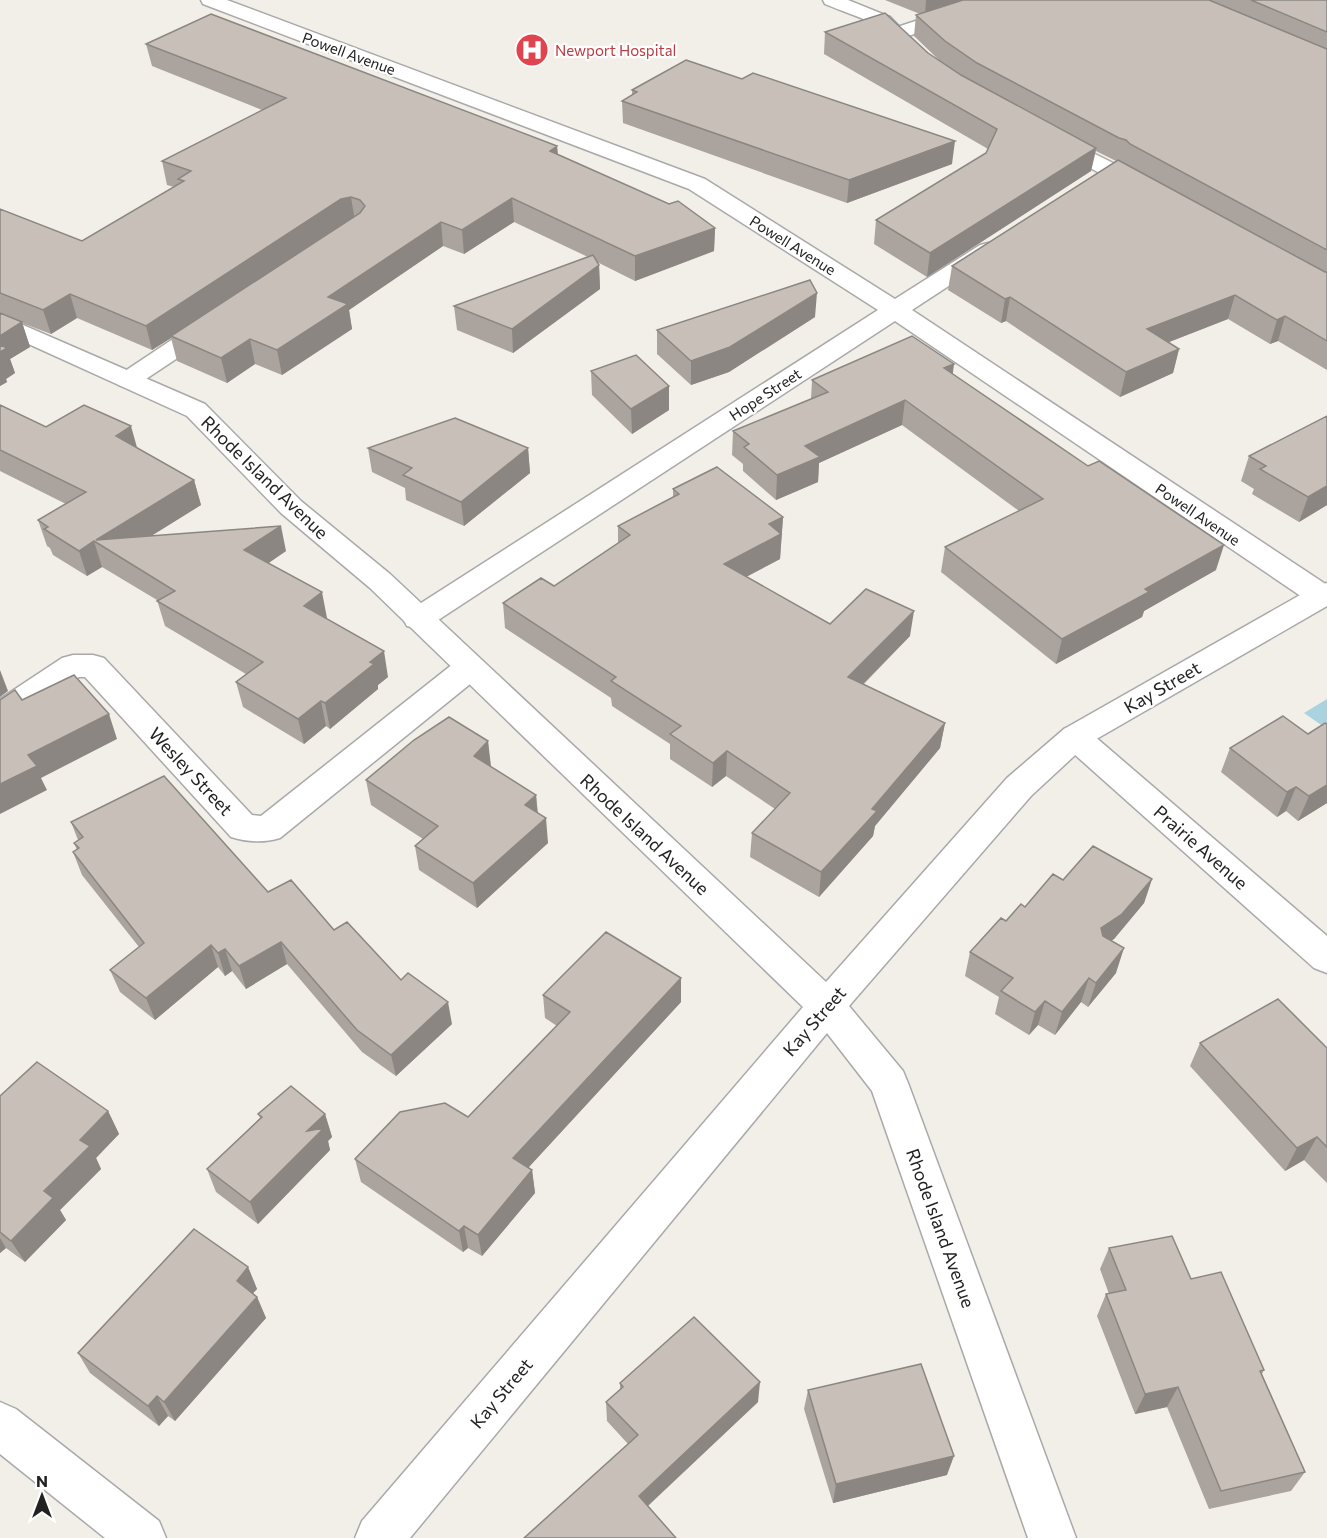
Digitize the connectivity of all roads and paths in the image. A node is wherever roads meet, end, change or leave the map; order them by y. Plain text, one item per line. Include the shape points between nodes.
1 (210, 0) edge
2 (832, 0) edge
3 (999, 0) edge
4 (895, 34) junction
5 (926, 62) edge
6 (1035, 129) edge
7 (1113, 170) junction
8 (1090, 184) edge
9 (1162, 197) edge
10 (1012, 235) edge
11 (234, 310) edge
12 (895, 310) junction
13 (0, 322) edge
14 (128, 380) junction
15 (1325, 595) edge
16 (418, 619) junction
17 (469, 668) junction
18 (0, 714) edge
19 (1075, 737) junction
20 (1327, 958) edge
21 (827, 1006) junction
22 (0, 1425) edge
23 (142, 1538) edge
24 (379, 1538) edge
25 (1052, 1538) edge

1 - 12 street, Powell Avenue via 697,184
2 - 4 street via 883,21
3 - 4 street
4 - 5 street
6 - 7 street
7 - 8 street
7 - 9 street
10 - 12 street, Hope Street
11 - 14 street
12 - 15 street, Powell Avenue
12 - 16 street, Hope Street
13 - 14 street, Rhode Island Avenue
14 - 16 street, Rhode Island Avenue via 196,410 291,507 380,581
15 - 19 street, Kay Street
16 - 17 street, Rhode Island Avenue
17 - 18 street, Wesley Street via 268,829 243,828 93,666 73,666
17 - 21 street, Rhode Island Avenue
19 - 20 street, Prairie Avenue
19 - 21 street, Kay Street via 1019,787
21 - 24 street, Kay Street
21 - 25 street, Rhode Island Avenue via 889,1083
22 - 23 street

